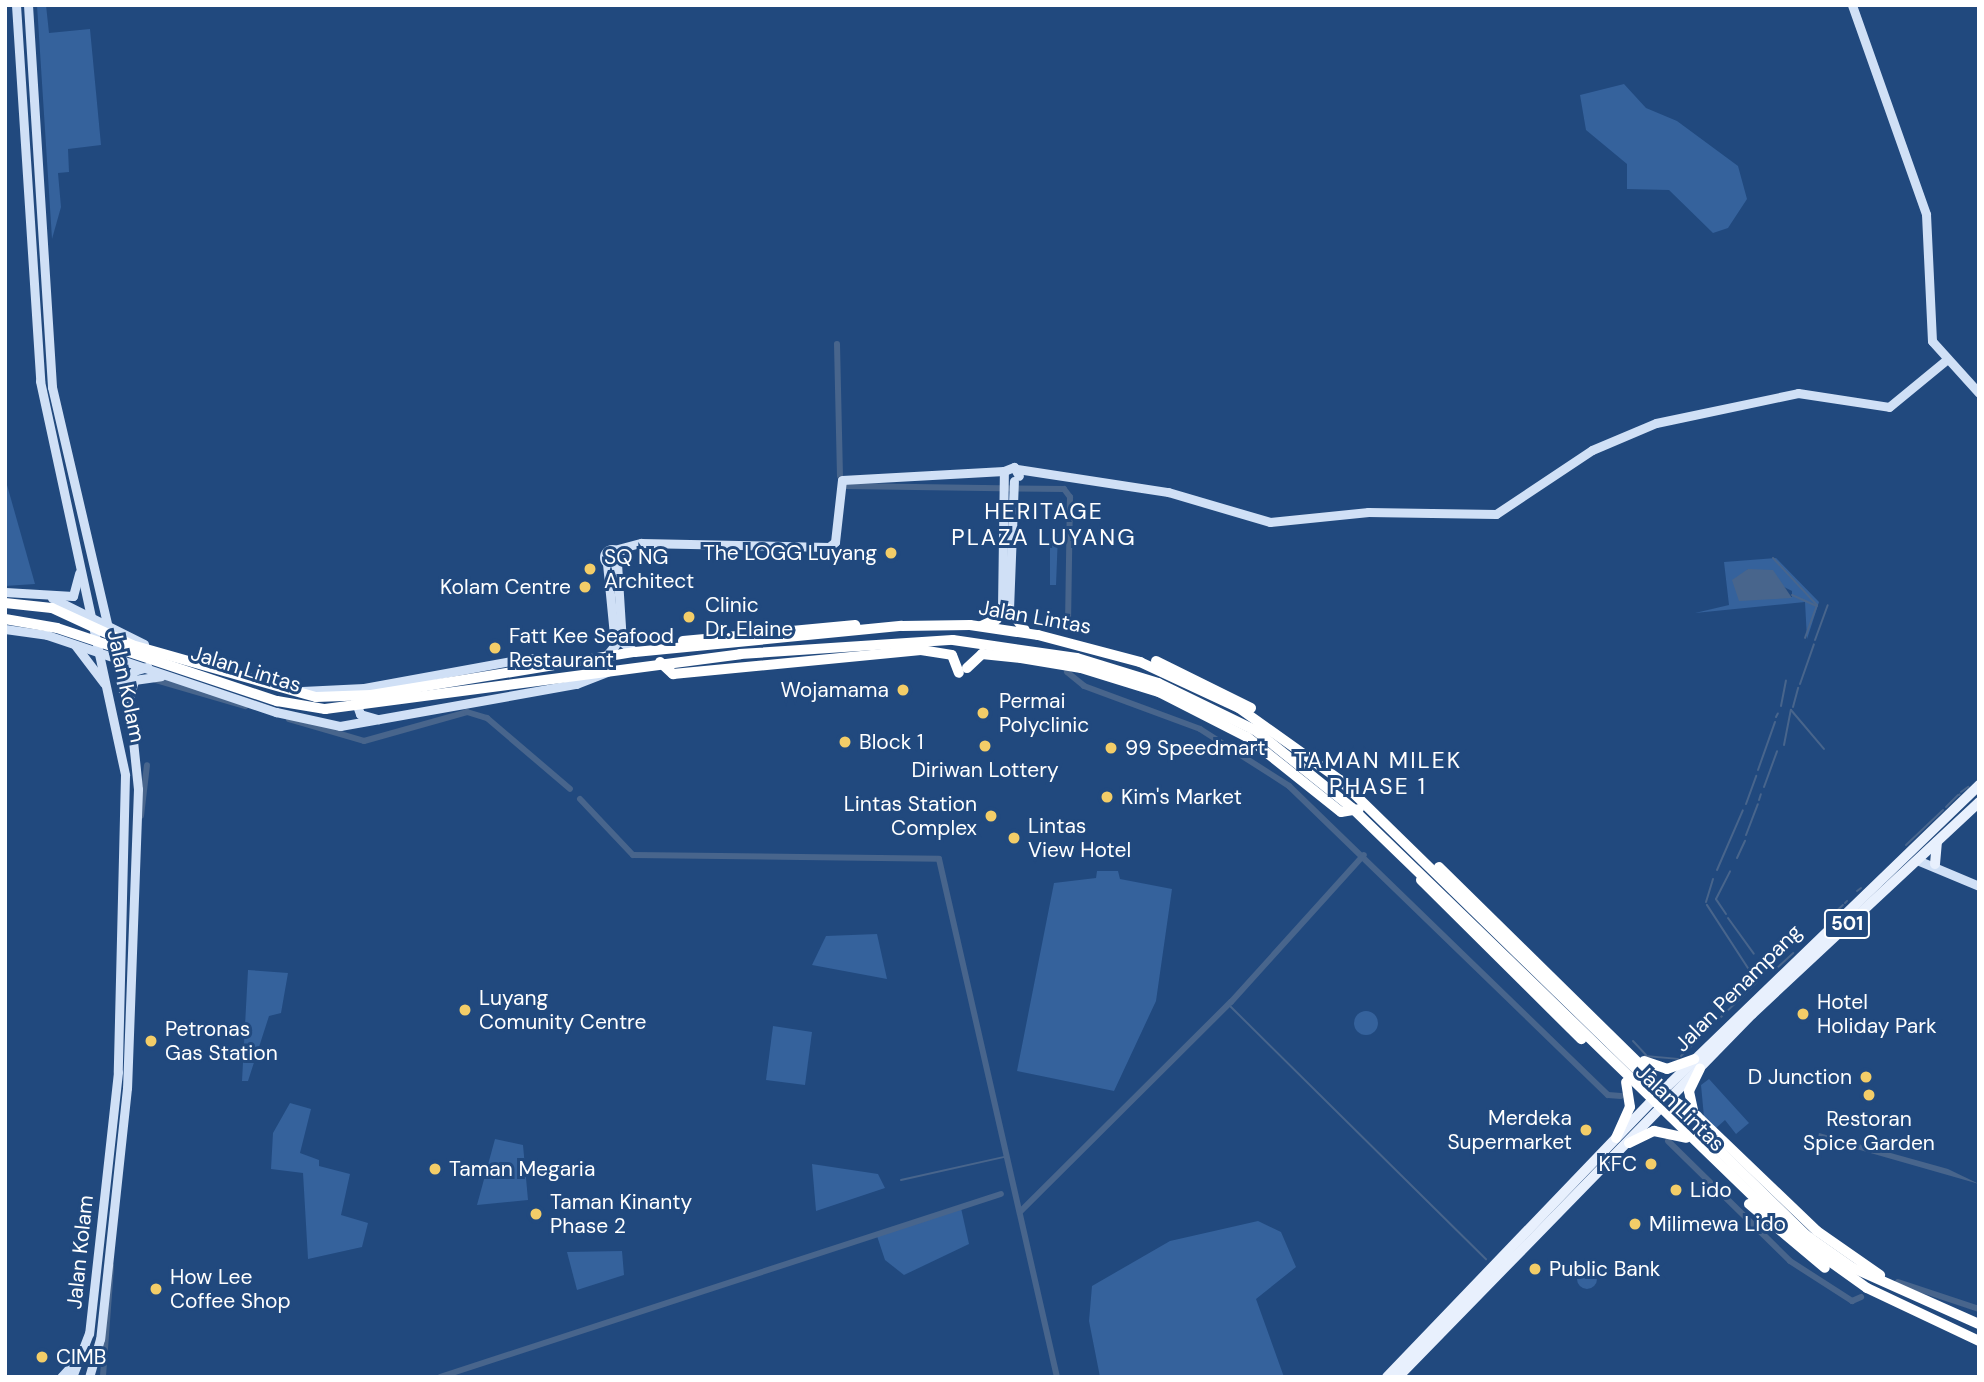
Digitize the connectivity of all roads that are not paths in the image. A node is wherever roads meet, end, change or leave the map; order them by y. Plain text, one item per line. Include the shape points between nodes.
1 (16, 5) edge
2 (28, 5) edge
3 (1852, 5) edge
4 (36, 142) junction
5 (25, 153) junction
6 (1945, 361) junction
7 (1979, 393) edge
8 (1011, 481) junction
9 (647, 544) junction
10 (78, 558) junction
11 (614, 563) junction
12 (94, 572) junction
13 (5, 592) edge
14 (87, 592) junction
15 (52, 598) junction
16 (5, 603) edge
17 (62, 604) junction
18 (1006, 608) junction
19 (5, 619) edge
20 (93, 620) junction
21 (981, 626) junction
22 (108, 627) junction
23 (5, 629) edge
24 (871, 629) junction
25 (47, 635) junction
26 (1038, 635) junction
27 (931, 640) junction
28 (914, 641) junction
29 (73, 643) junction
30 (1104, 649) junction
31 (100, 650) junction
32 (635, 652) junction
33 (1049, 652) junction
34 (857, 655) junction
35 (115, 656) junction
36 (606, 656) junction
37 (578, 661) junction
38 (149, 667) junction
39 (607, 671) junction
40 (963, 671) junction
41 (1135, 676) junction
42 (379, 684) junction
43 (123, 687) junction
44 (108, 690) junction
45 (1162, 694) junction
46 (246, 702) junction
47 (128, 711) junction
48 (380, 720) junction
49 (1979, 786) edge
50 (1979, 802) edge
51 (1939, 838) junction
52 (1919, 842) junction
53 (1421, 857) junction
54 (1918, 857) junction
55 (1898, 862) junction
56 (1935, 864) junction
57 (1413, 869) junction
58 (1954, 877) junction
59 (1979, 886) edge
60 (134, 964) junction
61 (124, 1001) junction
62 (1625, 1046) junction
63 (1697, 1064) junction
64 (1641, 1065) junction
65 (1626, 1082) junction
66 (127, 1088) junction
67 (1662, 1091) junction
68 (116, 1096) junction
69 (1671, 1100) junction
70 (1650, 1103) junction
71 (1660, 1112) junction
72 (1697, 1116) junction
73 (1683, 1135) junction
74 (1616, 1138) junction
75 (1629, 1143) junction
76 (1558, 1217) junction
77 (1544, 1218) junction
78 (1900, 1289) junction
79 (1870, 1292) junction
80 (1460, 1309) junction
81 (1979, 1324) edge
82 (1979, 1341) edge
83 (85, 1348) junction
84 (61, 1377) edge
85 (72, 1377) edge
86 (89, 1377) edge
87 (1387, 1377) edge
88 (1398, 1377) edge

1 - 5 main road, Jalan Kolam
2 - 4 main road, Jalan Kolam
3 - 6 main road via 1920,191 1929,327
4 - 5 main road
4 - 12 main road, Jalan Kolam via 52,387
5 - 10 main road, Jalan Kolam via 40,381
6 - 7 main road
6 - 8 main road via 1889,407 1798,393 1656,424 1592,450 1496,514 1368,512 1270,522 1168,492 1033,474
8 - 9 main road via 842,480 835,542 829,547
8 - 18 main road
9 - 11 main road
9 - 11 main road via 606,553
10 - 14 main road, Jalan Kolam
10 - 15 main road via 76,592
11 - 32 main road via 622,642
11 - 36 main road via 615,645
12 - 14 main road via 93,593
12 - 22 main road, Jalan Kolam
13 - 15 main road
14 - 20 main road, Jalan Kolam
15 - 17 main road, Jalan Lintas
16 - 37 highway, Jalan Lintas via 52,608 166,656 316,697 371,695
17 - 20 main road, Jalan Lintas
17 - 25 main road via 76,630 69,636
18 - 21 highway via 997,619
18 - 26 highway via 1015,625
19 - 39 highway, Jalan Lintas via 57,628 311,708 368,707
20 - 22 main road, Jalan Lintas
20 - 31 main road, Jalan Kolam
21 - 24 highway, Jalan Lintas
21 - 26 highway, Jalan Lintas
22 - 35 main road, Jalan Kolam
22 - 42 main road, Jalan Lintas via 295,690
23 - 25 main road
24 - 32 highway, Jalan Lintas
24 - 34 highway via 674,641 662,648 660,662 673,674
25 - 29 main road, Jalan Lintas
26 - 30 highway, Jalan Lintas
27 - 28 highway, Jalan Lintas
27 - 33 highway, Jalan Lintas
27 - 40 highway via 958,652
28 - 34 highway
28 - 39 highway, Jalan Lintas
29 - 31 main road, Jalan Lintas
29 - 44 main road
30 - 45 highway via 1171,665 1250,707 1360,790 1357,811 1341,812 1247,737
30 - 53 highway, Jalan Lintas via 1205,690 1291,741
31 - 35 main road, Jalan Lintas
31 - 44 main road, Jalan Kolam
32 - 36 highway, Jalan Lintas
33 - 40 highway via 984,649 972,654
33 - 41 highway, Jalan Lintas
34 - 40 highway via 943,651
35 - 38 main road, Jalan Lintas
35 - 43 main road, Jalan Kolam
36 - 37 highway, Jalan Lintas
37 - 42 main road, Jalan Lintas via 527,658
38 - 43 main road via 134,671
38 - 46 main road, Jalan Lintas
39 - 48 main road, Jalan Lintas via 576,684
40 - 45 highway via 982,654 1021,657 1095,671
41 - 45 highway
41 - 57 highway, Jalan Lintas via 1207,703 1255,730 1352,808
42 - 48 main road via 361,693 354,705 359,714
43 - 47 main road, Jalan Kolam
44 - 61 main road, Jalan Kolam via 125,775
46 - 47 main road via 146,674 131,686
46 - 48 main road, Jalan Lintas via 333,726
47 - 60 main road, Jalan Kolam via 138,789
49 - 52 main road, Jalan Penampang / 501
50 - 51 main road, Jalan Penampang / 501
51 - 54 main road, Jalan Penampang / 501
51 - 56 main road
52 - 54 main road
52 - 55 main road, Jalan Penampang / 501
53 - 62 highway, Jalan Lintas via 1474,897
53 - 78 highway, Jalan Lintas via 1797,1226 1853,1268
54 - 55 main road
54 - 56 main road
54 - 58 main road
54 - 63 main road, Jalan Penampang / 501
55 - 63 main road, Jalan Penampang / 501
56 - 58 main road
57 - 65 highway, Jalan Lintas via 1480,944
57 - 79 highway, Jalan Lintas via 1769,1214
58 - 59 main road
60 - 61 main road via 129,1001
60 - 66 main road, Jalan Kolam
61 - 68 main road, Jalan Kolam
62 - 63 highway via 1655,1068
62 - 64 highway, Jalan Lintas
63 - 67 main road, Jalan Penampang / 501
63 - 69 main road, Jalan Penampang / 501
63 - 72 highway via 1689,1101
64 - 65 highway via 1641,1083
64 - 67 highway, Jalan Lintas
65 - 70 highway, Jalan Lintas
65 - 74 highway via 1630,1107
66 - 68 main road
66 - 86 main road, Jalan Kolam via 100,1339
67 - 69 highway, Jalan Lintas
67 - 70 main road, Jalan Penampang / 501
68 - 83 main road, Jalan Kolam
69 - 71 main road, Jalan Penampang / 501
69 - 72 highway, Jalan Lintas
70 - 71 highway, Jalan Lintas
70 - 74 main road, Jalan Penampang / 501
71 - 73 highway, Jalan Lintas
71 - 75 main road, Jalan Penampang / 501
72 - 73 highway via 1679,1115
72 - 78 highway, Jalan Lintas via 1788,1207
73 - 75 highway via 1654,1131
73 - 79 highway, Jalan Lintas via 1770,1226
74 - 77 main road, Jalan Penampang / 501
75 - 76 main road, Jalan Penampang / 501
76 - 77 main road
76 - 80 main road, Jalan Penampang / 501
77 - 80 main road, Jalan Penampang / 501
78 - 81 highway, Jalan Lintas
79 - 82 highway, Jalan Lintas
80 - 87 main road, Jalan Penampang / 501
80 - 88 main road, Jalan Penampang / 501
83 - 84 main road
83 - 85 main road, Jalan Kolam

